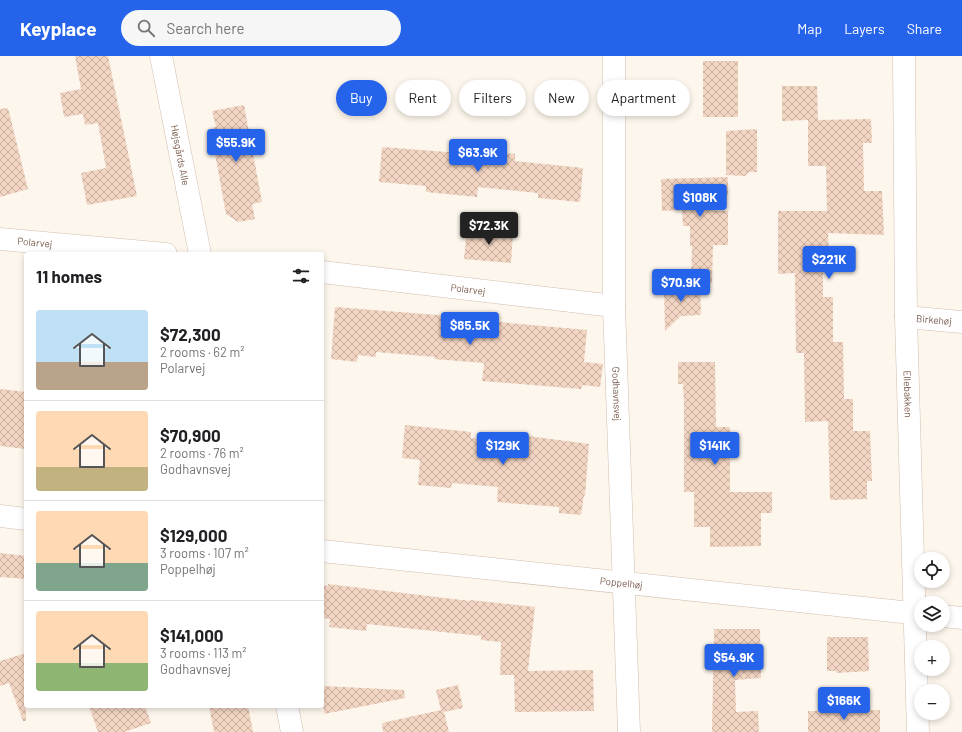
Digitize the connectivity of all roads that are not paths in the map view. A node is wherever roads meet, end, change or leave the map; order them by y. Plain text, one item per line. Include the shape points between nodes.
1 (161, 56) edge
2 (614, 56) edge
3 (904, 56) edge
4 (0, 239) edge
5 (144, 252) edge
6 (200, 252) edge
7 (324, 272) edge
8 (614, 306) junction
9 (906, 317) junction
10 (962, 322) edge
11 (0, 516) edge
12 (24, 518) edge
13 (324, 551) edge
14 (624, 582) junction
15 (917, 596) edge
16 (914, 614) edge
17 (950, 617) edge
18 (962, 618) edge
19 (918, 632) edge
20 (287, 708) edge
21 (292, 732) edge
22 (629, 732) edge
23 (918, 732) edge

1 - 6 street, Højsgårds Alle
2 - 8 street, Godhavnsvej
3 - 9 street, Ellebakken
4 - 5 street, Polarvej
7 - 8 street, Polarvej
8 - 14 street, Godhavnsvej
9 - 10 street, Birkehøj
9 - 15 street, Ellebakken
11 - 12 street
13 - 14 street, Poppelhøj
14 - 16 street, Poppelhøj
14 - 22 street, Godhavnsvej
17 - 18 street
19 - 23 street, Ellebakken
20 - 21 street

